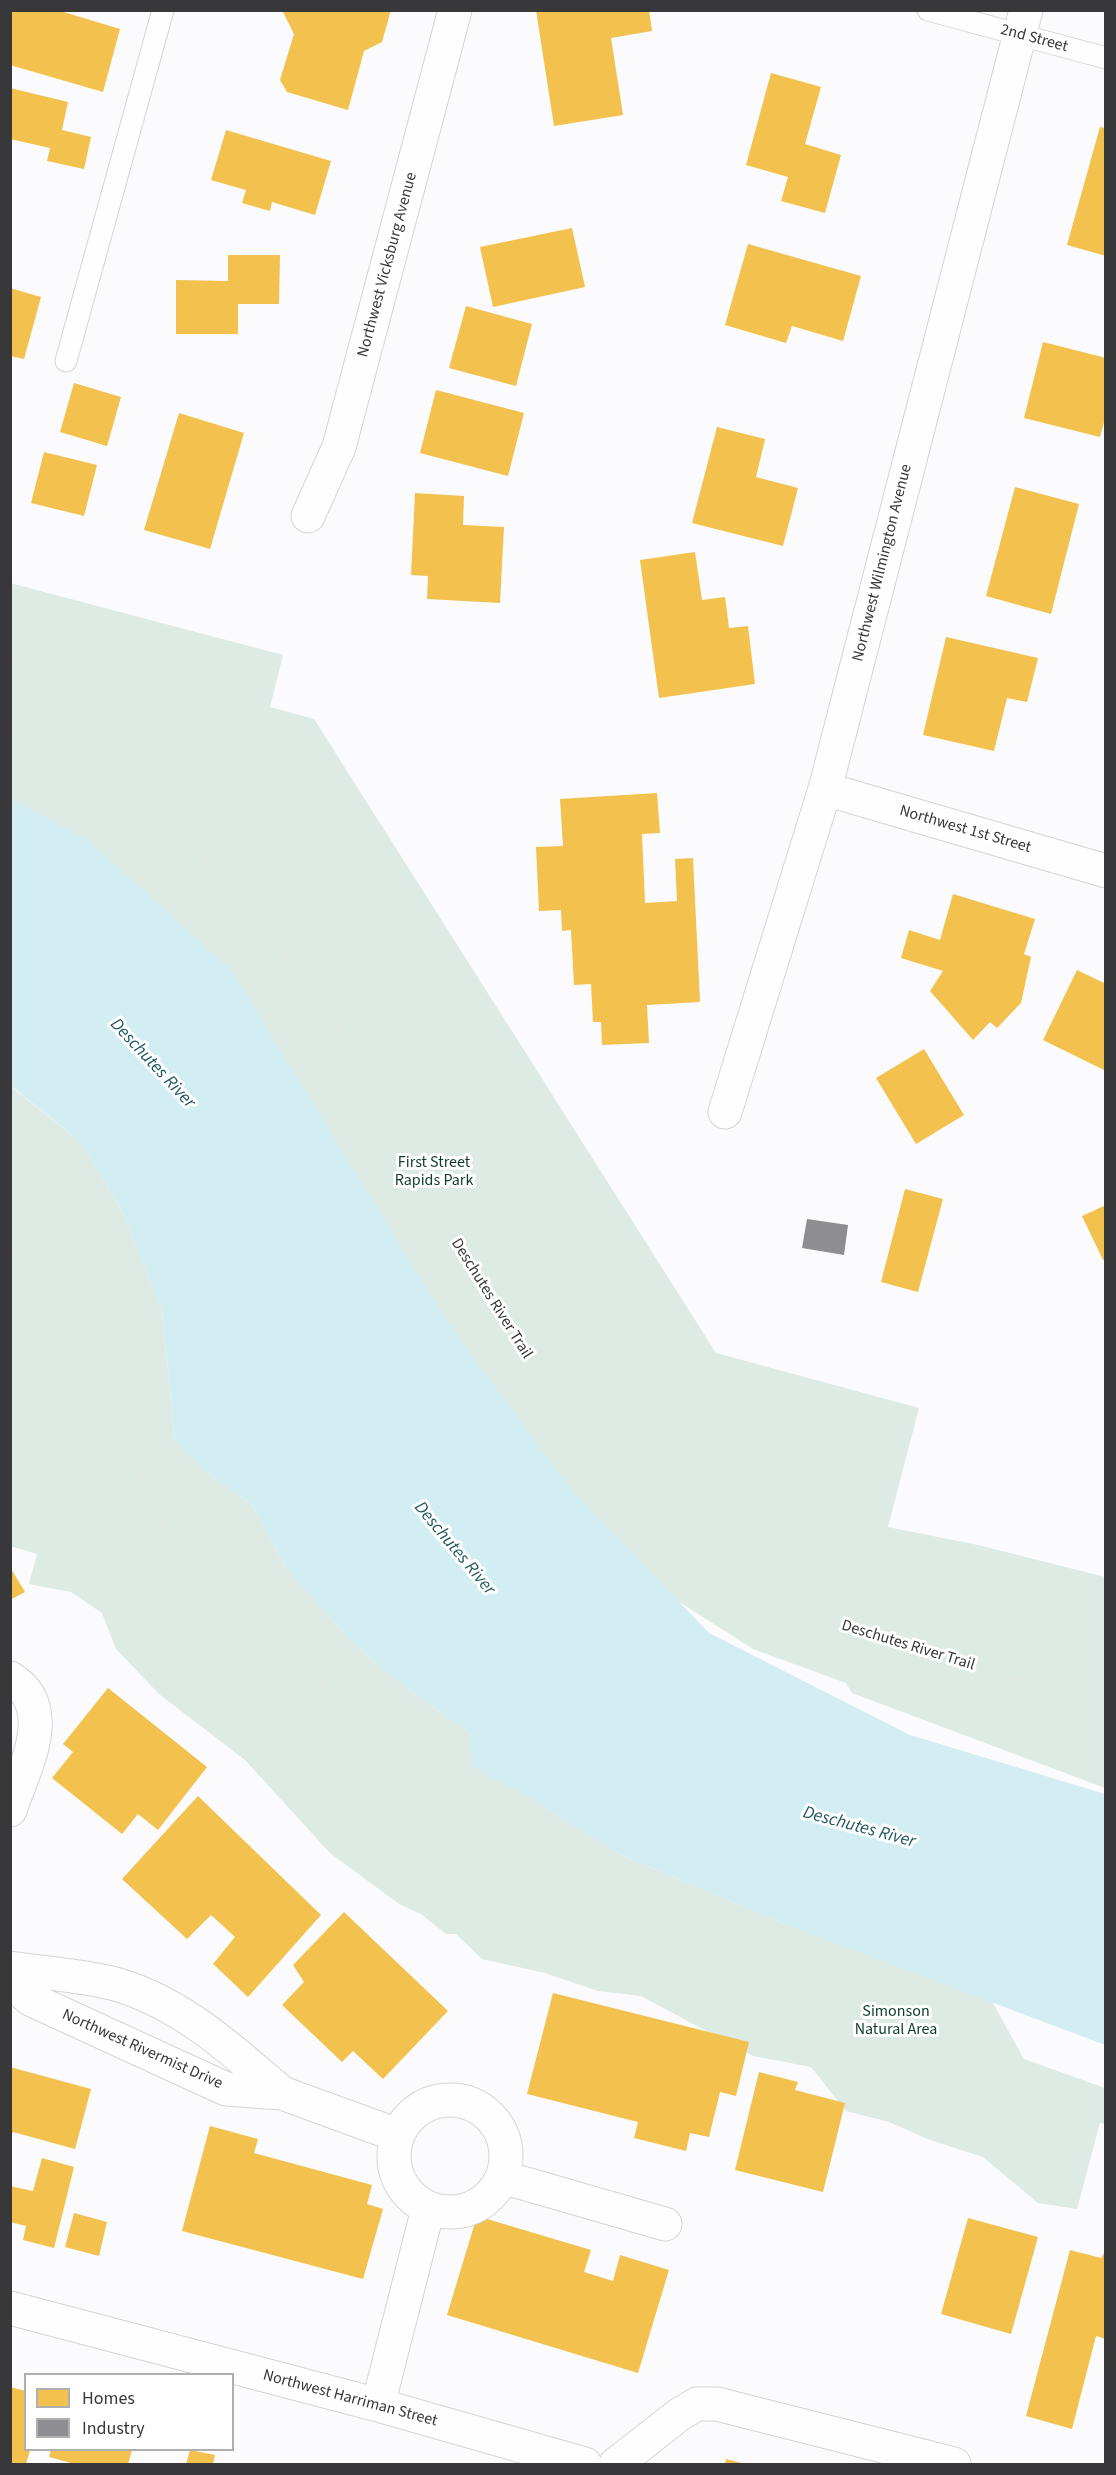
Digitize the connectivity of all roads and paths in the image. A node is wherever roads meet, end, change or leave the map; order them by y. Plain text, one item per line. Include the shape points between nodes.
1 (162, 10) edge
2 (456, 10) edge
3 (928, 10) edge
4 (1022, 23) edge
5 (1106, 58) edge
6 (66, 360) dead end
7 (308, 516) dead end
8 (10, 656) edge
9 (10, 726) edge
10 (825, 789) junction
11 (159, 816) junction
12 (1106, 872) edge
13 (725, 1112) dead end
14 (10, 1249) edge
15 (284, 1664) dead end
16 (10, 1678) edge
17 (1106, 1704) edge
18 (10, 1810) edge
19 (10, 1968) edge
20 (10, 1981) edge
21 (282, 2093) junction
22 (397, 2134) junction
23 (502, 2177) junction
24 (428, 2208) junction
25 (665, 2224) dead end
26 (10, 2308) edge
27 (378, 2405) junction
28 (585, 2464) edge
29 (616, 2464) edge
30 (954, 2464) edge

1 - 6 lane
2 - 7 street, Northwest Vicksburg Avenue via 339,447
3 - 4 lane, 2nd Street
4 - 5 lane, 2nd Street
4 - 10 street, Northwest Wilmington Avenue
8 - 11 path via 63,687 91,711 151,779
9 - 11 path, Deschutes River Trail via 67,753 134,795
10 - 12 street, Northwest 1st Street
10 - 13 street, Northwest Wilmington Avenue
11 - 17 path, Deschutes River Trail via 222,875 339,1026 472,1275 519,1348 616,1466 688,1531 764,1591 854,1633
14 - 15 path via 45,1283 113,1376 123,1422 165,1529 221,1595 328,1678 321,1684
16 - 18 street via 28,1694 37,1712 36,1732
19 - 21 street, Northwest Rivermist Drive via 126,1987 171,2006 214,2035
20 - 21 street, Northwest Rivermist Drive via 30,1999 226,2089
21 - 22 street, Northwest Rivermist Drive
22 - 23 street via 410,2116 428,2104 449,2099 471,2103 490,2116 502,2134 506,2156
22 - 24 street via 393,2156 397,2178 410,2196
23 - 24 street via 489,2196 471,2208 450,2212
23 - 25 street
24 - 27 street
26 - 27 street, Northwest Harriman Street
27 - 28 street, Northwest Harriman Street
29 - 30 street via 696,2404 717,2404

